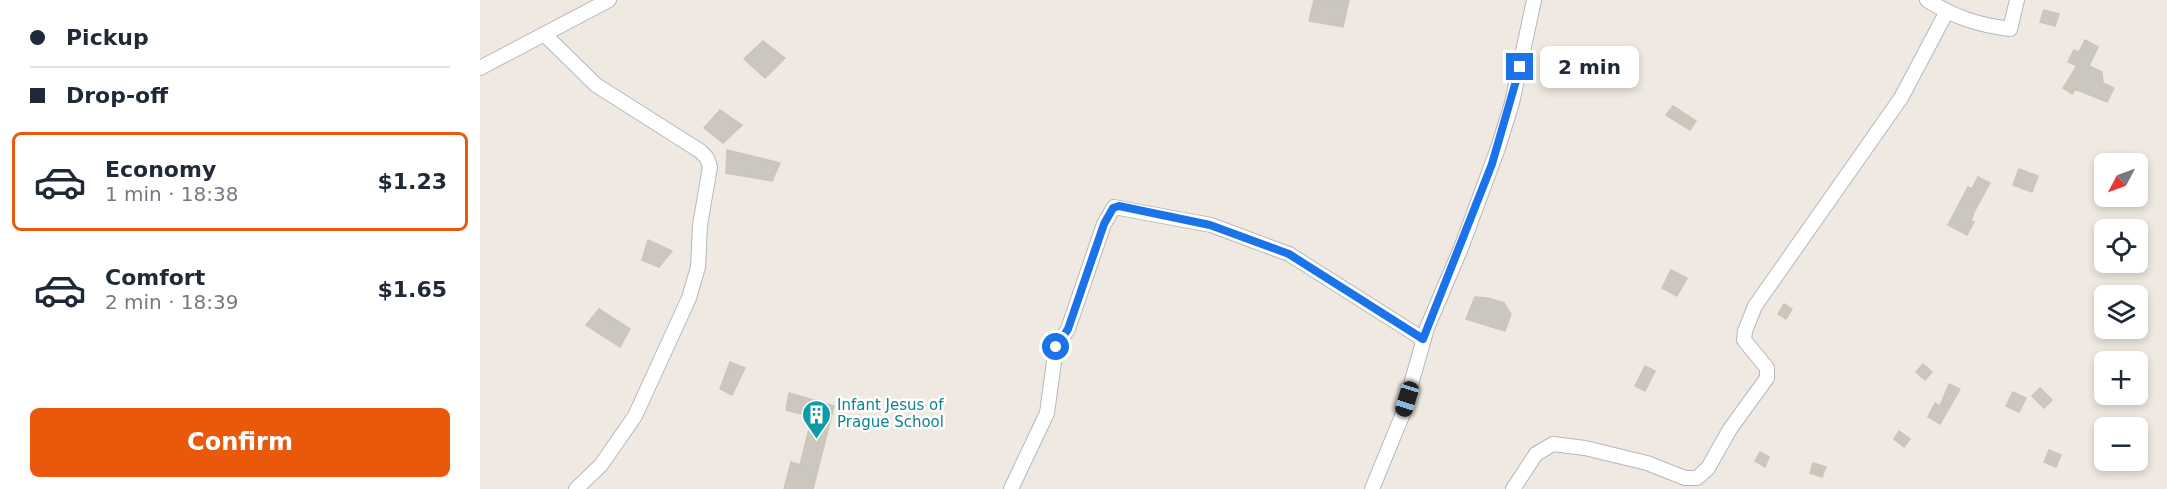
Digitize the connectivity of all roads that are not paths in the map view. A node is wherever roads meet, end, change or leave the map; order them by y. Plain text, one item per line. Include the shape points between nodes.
1 (609, 0) edge
2 (1534, 0) edge
3 (1927, 0) edge
4 (2017, 0) edge
5 (1946, 13) junction
6 (544, 34) junction
7 (480, 68) edge
8 (1423, 339) junction
9 (576, 489) edge
10 (1011, 489) edge
11 (1372, 489) edge
12 (1513, 489) edge

1 - 6 street
2 - 8 street via 1498,148
3 - 5 street
4 - 5 street via 2010,29 1987,27
5 - 12 street via 1901,98 1755,306 1744,340 1767,368 1767,378 1727,433 1704,474 1690,479 1619,456 1552,444 1536,454
6 - 7 street
6 - 9 street via 596,85 700,151 710,167 700,225 698,267 689,298 635,416 601,465
8 - 10 street via 1289,254 1210,225 1114,207 1104,224 1068,329 1056,347 1047,412
8 - 11 street via 1402,416

